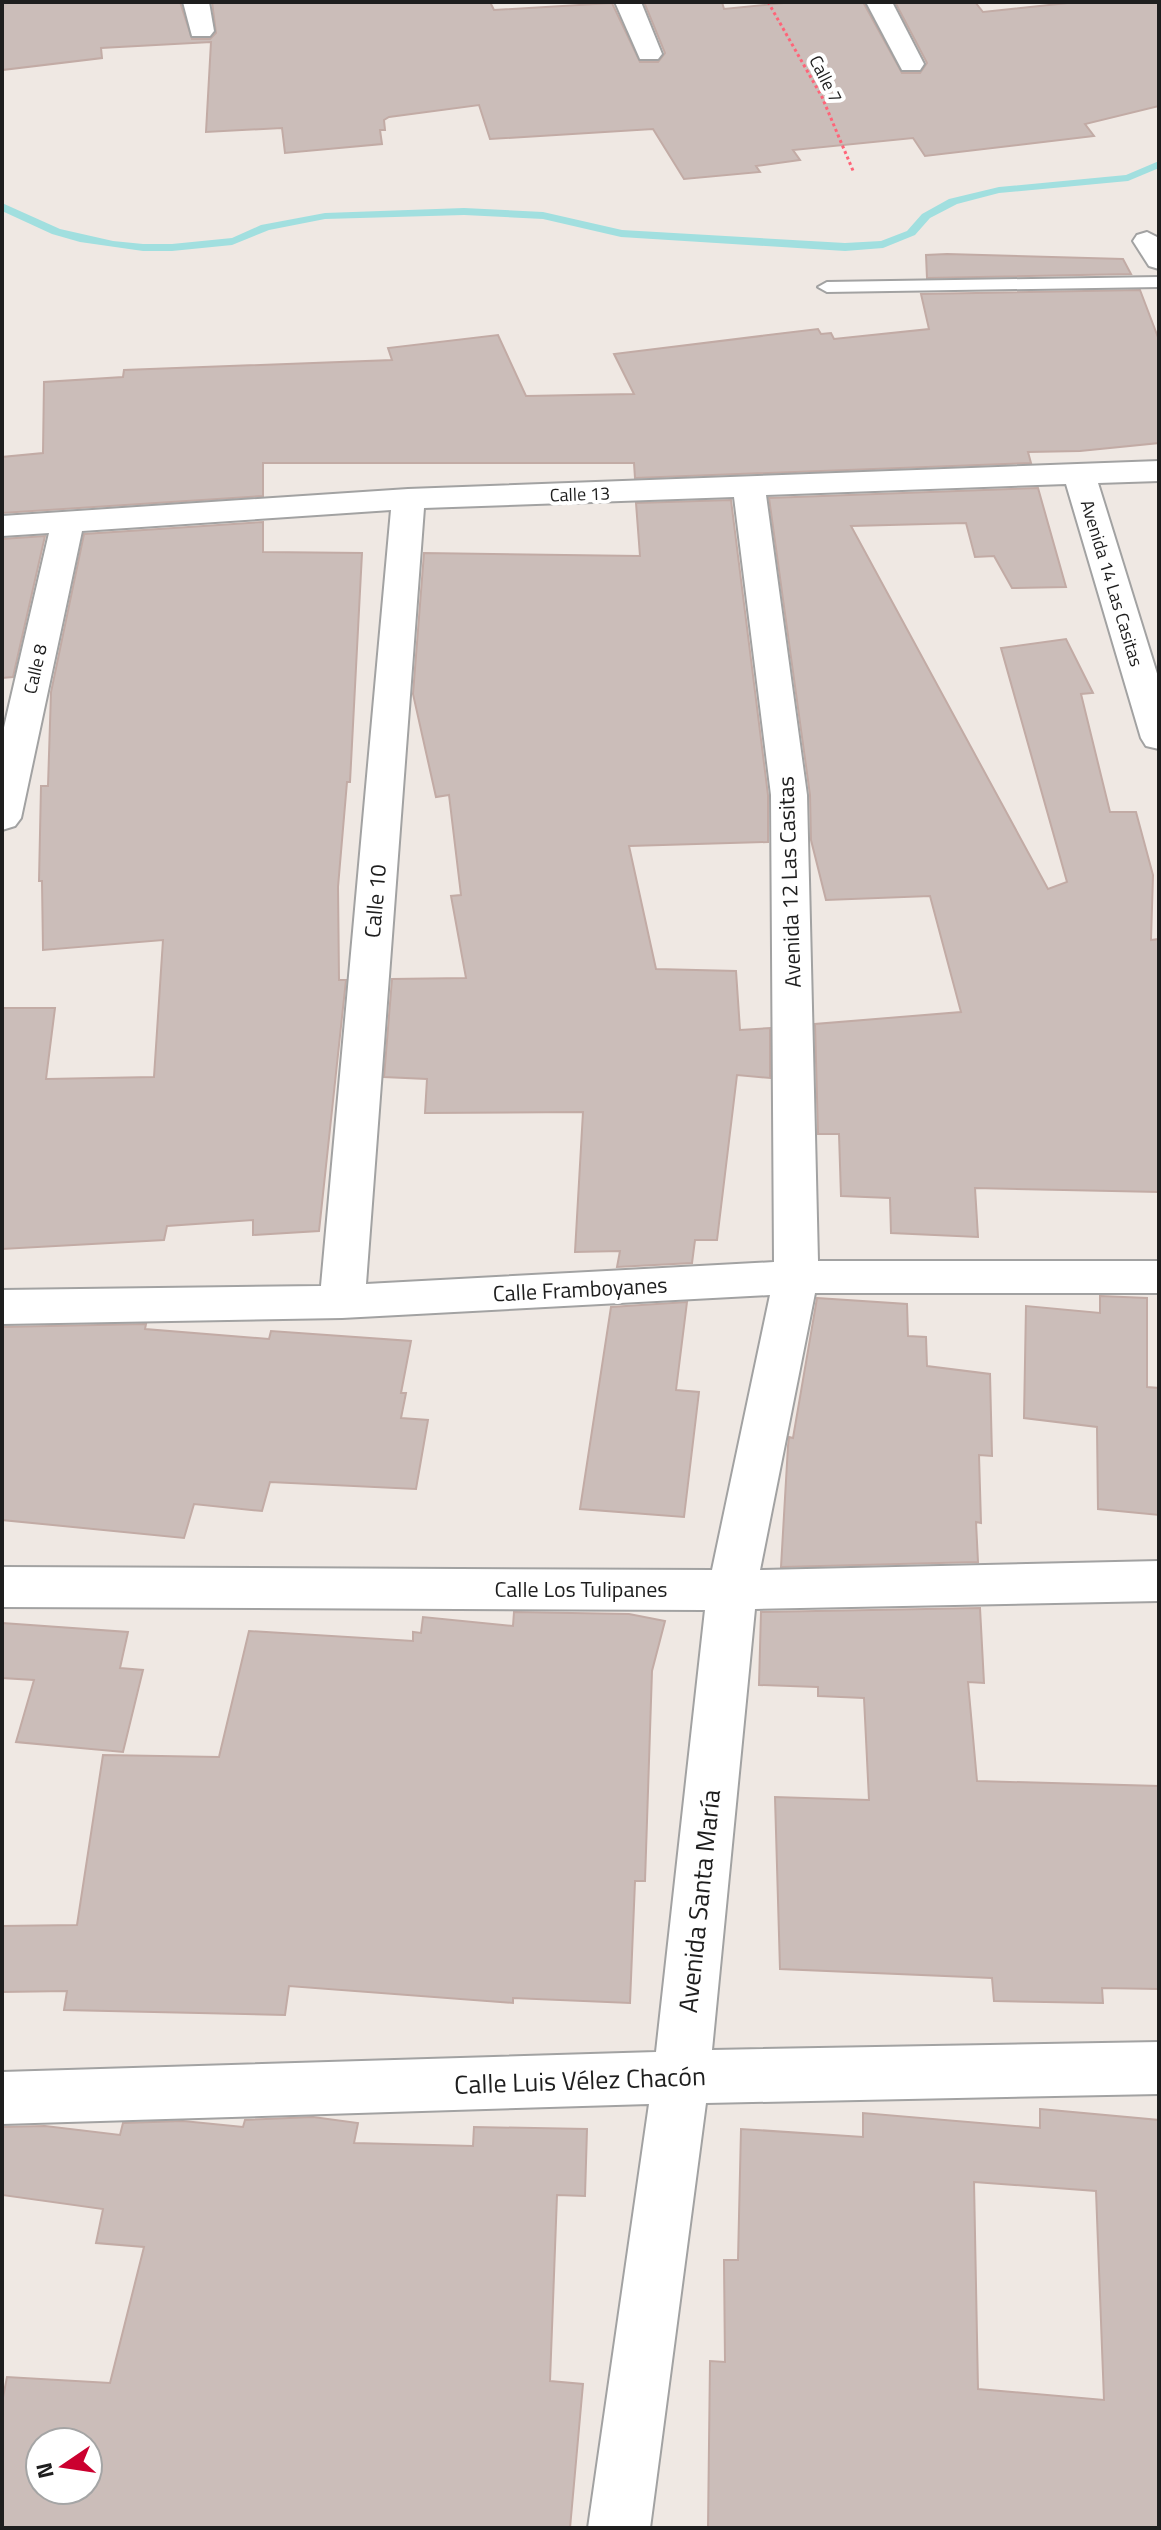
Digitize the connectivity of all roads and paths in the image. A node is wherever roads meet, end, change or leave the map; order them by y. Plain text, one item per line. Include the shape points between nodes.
1 (196, 2) edge
2 (628, 2) edge
3 (768, 2) edge
4 (879, 2) edge
5 (201, 31) dead end
6 (649, 54) dead end
7 (911, 64) dead end
8 (854, 173) dead end
9 (1159, 282) edge
10 (827, 287) dead end
11 (1159, 471) edge
12 (1079, 474) junction
13 (749, 489) junction
14 (408, 499) junction
15 (68, 520) junction
16 (2, 526) edge
17 (1159, 738) edge
18 (2, 818) edge
19 (796, 1277) junction
20 (1159, 1277) edge
21 (342, 1302) junction
22 (2, 1307) edge
23 (1159, 1581) edge
24 (2, 1587) edge
25 (732, 1590) junction
26 (1159, 2068) edge
27 (681, 2077) junction
28 (2, 2098) edge
29 (619, 2528) edge

1 - 5 street
2 - 6 street
3 - 8 path, Calle 7 via 822,97
4 - 7 street
9 - 10 lane
11 - 12 street, Calle 13
12 - 13 street, Calle 13
12 - 17 street, Avenida 14 Las Casitas
13 - 14 street, Calle 13
13 - 19 street, Avenida 12 Las Casitas via 789,795
14 - 15 street, Calle 13
14 - 21 street, Calle 10
15 - 16 street, Calle 13
15 - 18 street, Calle 8
19 - 20 street, Calle Framboyanes
19 - 21 street, Calle Framboyanes
19 - 25 street, Avenida Santa María
21 - 22 street, Calle Framboyanes
23 - 25 street, Calle Los Tulipanes
24 - 25 street, Calle Los Tulipanes
25 - 27 street, Avenida Santa María
26 - 27 street, Calle Luis Vélez Chacón
27 - 28 street, Calle Luis Vélez Chacón
27 - 29 street, Avenida Santa María

